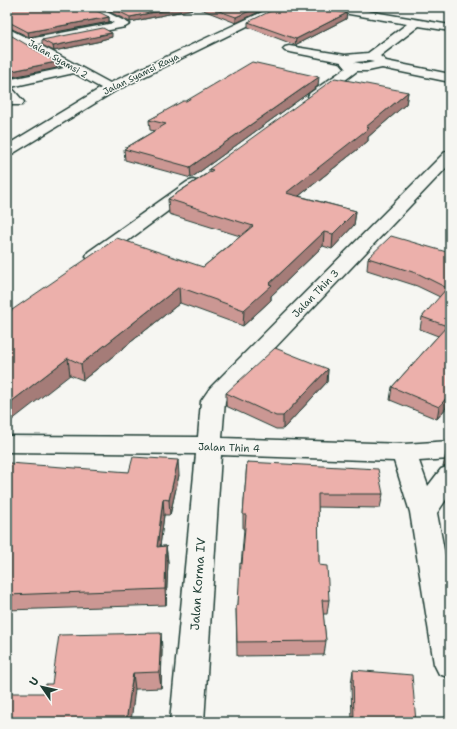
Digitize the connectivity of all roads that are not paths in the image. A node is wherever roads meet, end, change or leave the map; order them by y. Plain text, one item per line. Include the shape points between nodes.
1 (281, 7) edge
2 (326, 7) edge
3 (106, 15) edge
4 (417, 22) junction
5 (450, 28) edge
6 (7, 30) edge
7 (29, 42) junction
8 (289, 49) dead end
9 (376, 61) junction
10 (351, 63) junction
11 (75, 69) junction
12 (450, 78) edge
13 (7, 84) edge
14 (110, 88) junction
15 (7, 90) edge
16 (7, 104) edge
17 (303, 104) edge
18 (7, 151) edge
19 (450, 154) edge
20 (207, 175) edge
21 (84, 264) edge
22 (7, 444) edge
23 (209, 446) junction
24 (450, 450) edge
25 (404, 453) junction
26 (450, 475) edge
27 (423, 512) junction
28 (450, 654) edge
29 (187, 722) edge

1 - 14 street, Jalan Syamsi Raya
2 - 4 street
3 - 7 street via 125,24
4 - 5 street
4 - 9 street
6 - 7 street, Jalan Syamsi 2
7 - 11 street, Jalan Syamsi 2
8 - 10 street
9 - 10 street via 370,68
9 - 12 street
10 - 17 street
11 - 13 street
11 - 14 street, Jalan Syamsi 2
14 - 18 street, Jalan Syamsi Raya
15 - 16 street via 17,102
19 - 23 street, Jalan Thin 3 via 218,393 214,401
20 - 21 street
22 - 23 street, Jalan Thin 4
23 - 25 street, Jalan Thin 4
23 - 29 street, Jalan Korma IV
24 - 25 street, Jalan Thin 4
25 - 27 street
26 - 27 street
27 - 28 street

